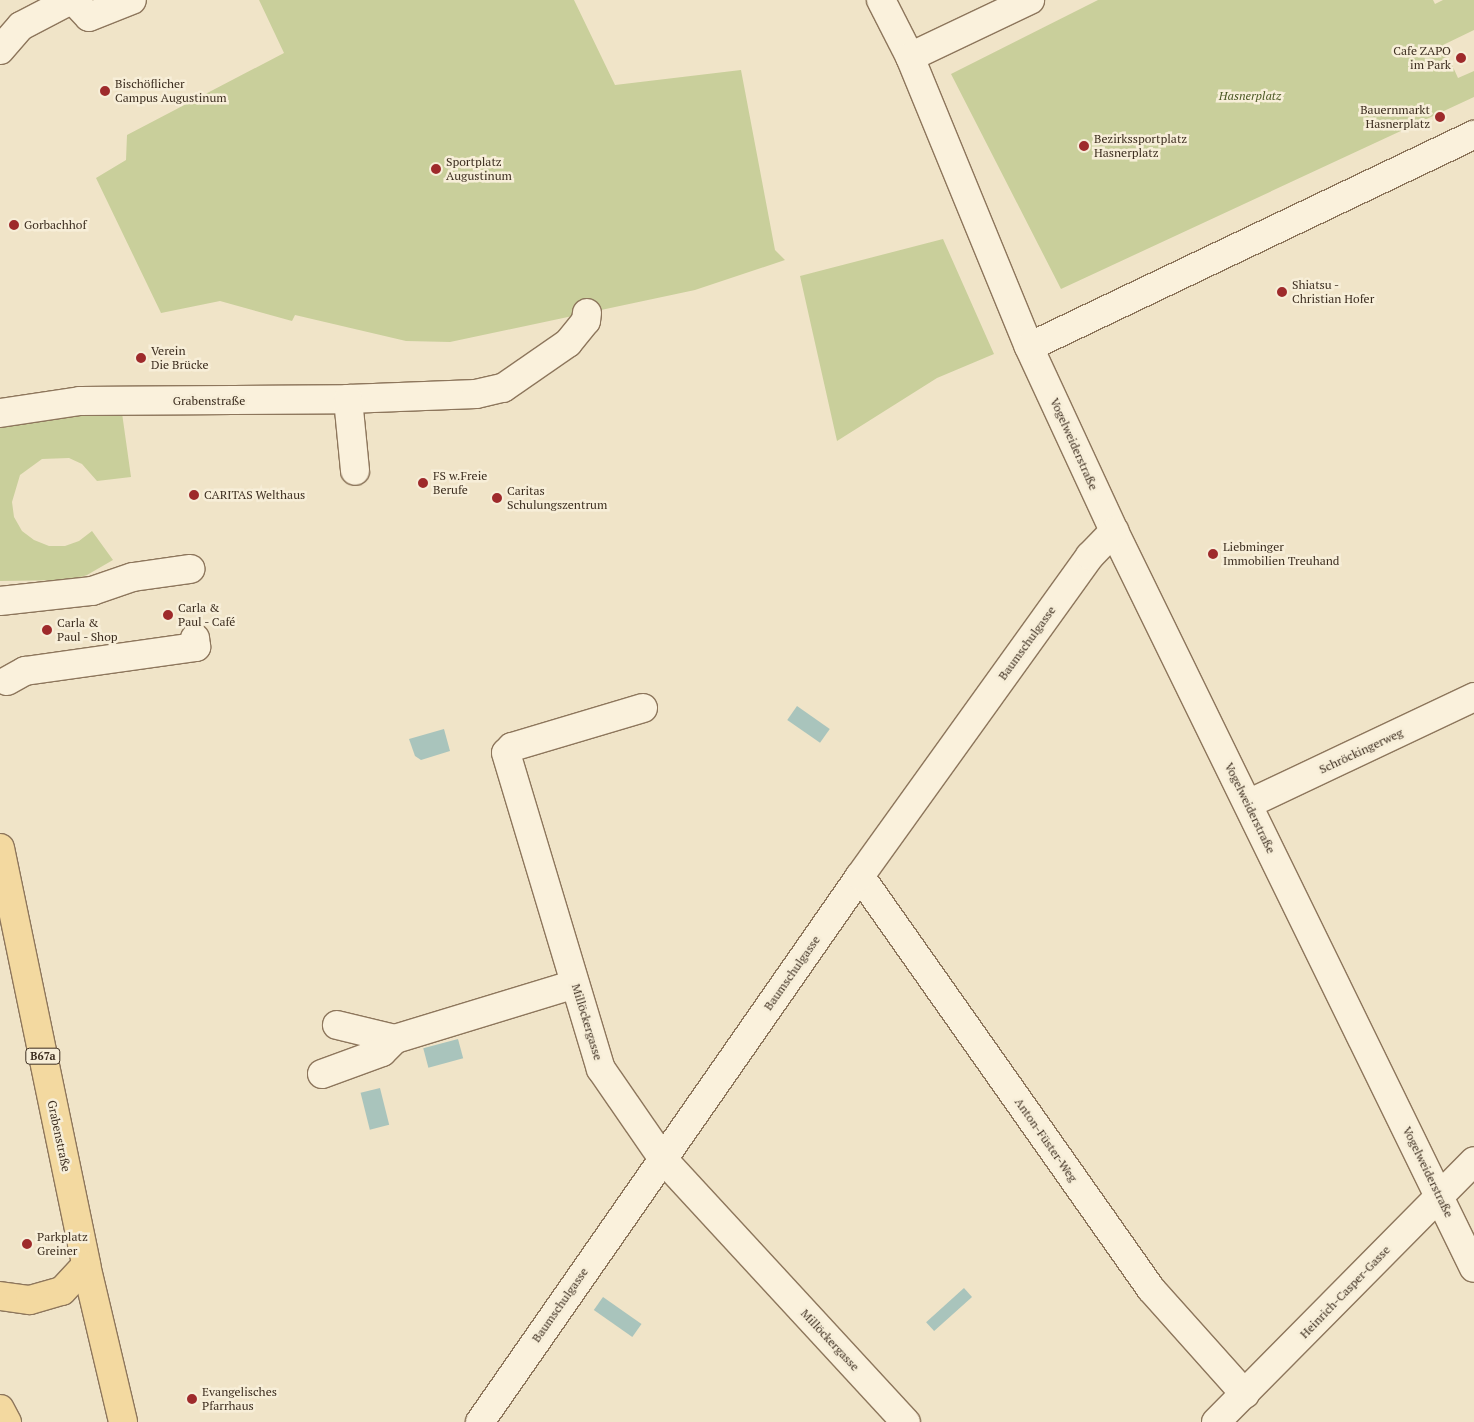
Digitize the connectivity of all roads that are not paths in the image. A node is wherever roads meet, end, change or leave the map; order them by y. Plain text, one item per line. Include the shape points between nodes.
1 (72, 0) edge
2 (132, 0) edge
3 (881, 0) edge
4 (1030, 0) edge
5 (0, 50) edge
6 (910, 57) junction
7 (1474, 135) edge
8 (587, 313) dead end
9 (1030, 347) junction
10 (348, 399) junction
11 (0, 413) edge
12 (355, 471) dead end
13 (1114, 531) junction
14 (190, 570) dead end
15 (0, 601) edge
16 (195, 638) dead end
17 (7, 681) dead end
18 (1474, 697) edge
19 (643, 708) dead end
20 (1248, 804) junction
21 (0, 850) edge
22 (860, 876) junction
23 (575, 984) junction
24 (337, 1025) dead end
25 (395, 1039) junction
26 (322, 1074) dead end
27 (662, 1159) junction
28 (1474, 1161) edge
29 (1440, 1195) junction
30 (86, 1265) junction
31 (1474, 1268) edge
32 (0, 1296) edge
33 (1245, 1394) junction
34 (0, 1409) edge
35 (7, 1422) edge
36 (123, 1422) edge
37 (480, 1422) edge
38 (906, 1422) edge
39 (1216, 1422) edge

1 - 2 street via 89,18
1 - 5 street via 21,26
3 - 6 street
4 - 6 street
6 - 9 street
7 - 9 street
8 - 10 street, Grabenstraße via 586,322 568,343 503,388 476,394
9 - 13 street, Vogelweiderstraße
10 - 11 street, Grabenstraße via 80,401
10 - 12 street
13 - 20 street, Vogelweiderstraße
13 - 22 street, Baumschulgasse via 1090,556
14 - 15 street via 133,577 92,591
16 - 17 street via 196,647 25,671
18 - 20 street, Schröckingerweg
19 - 23 street, Millöckergasse via 512,747 506,753
20 - 29 street, Vogelweiderstraße
21 - 30 main road, Grabenstraße / B67a
22 - 27 street, Baumschulgasse
22 - 33 street, Anton-Füster-Weg via 1152,1289
23 - 25 street
23 - 27 street, Millöckergasse via 601,1069
24 - 25 street
25 - 26 street via 382,1052
27 - 37 street, Baumschulgasse
27 - 38 street, Millöckergasse
28 - 29 street, Heinrich-Casper-Gasse
29 - 31 street, Vogelweiderstraße
29 - 33 street, Heinrich-Casper-Gasse
30 - 32 main road via 62,1291 30,1300
30 - 36 main road, Grabenstraße / B67a
33 - 39 street, Heinrich-Casper-Gasse
34 - 35 main road

